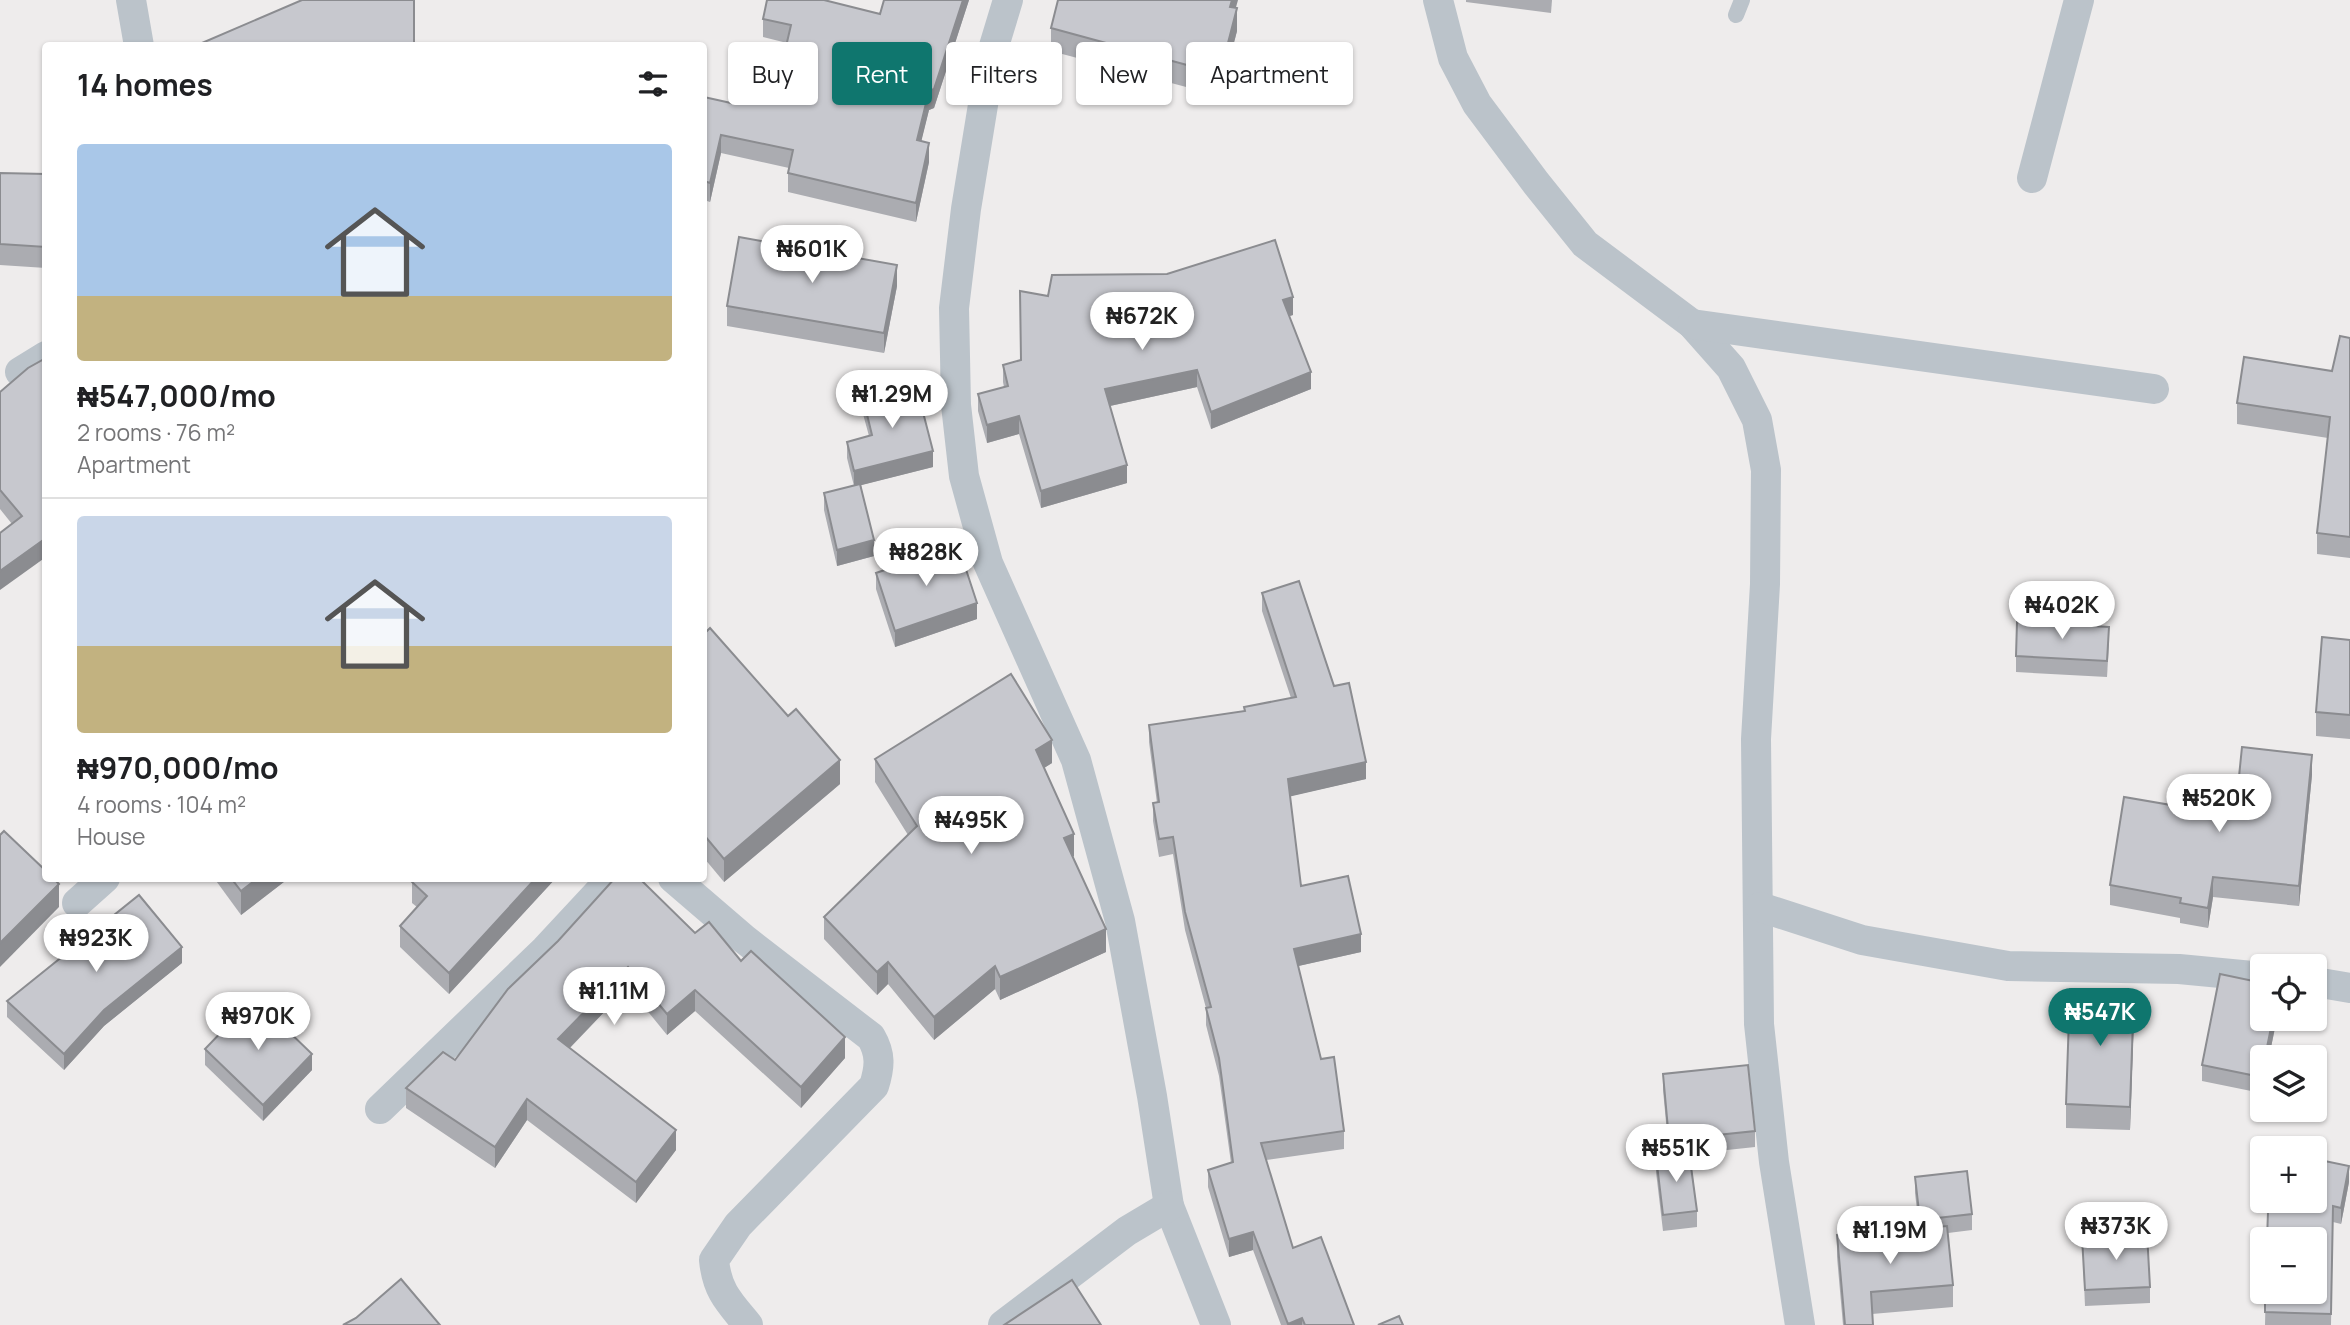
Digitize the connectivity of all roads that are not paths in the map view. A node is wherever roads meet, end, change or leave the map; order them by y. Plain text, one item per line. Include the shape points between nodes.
1 (131, 0) edge
2 (1009, 0) edge
3 (1438, 0) edge
4 (2079, 0) edge
5 (138, 42) edge
6 (2032, 178) dead end
7 (1692, 324) junction
8 (42, 358) edge
9 (20, 372) edge
10 (2154, 389) dead end
11 (101, 882) edge
12 (608, 882) edge
13 (678, 882) edge
14 (77, 903) dead end
15 (1760, 907) junction
16 (2250, 976) edge
17 (2327, 984) edge
18 (2350, 988) edge
19 (380, 1108) dead end
20 (1169, 1206) junction
21 (748, 1325) edge
22 (1003, 1325) edge
23 (1216, 1325) edge
24 (1800, 1325) edge

1 - 5 street
2 - 20 street via 991,56 954,308 956,405 964,476 988,563 1076,760 1120,921
3 - 7 street via 1453,58 1478,104 1536,183 1585,244
4 - 6 street
7 - 10 street
7 - 15 street via 1731,368 1757,420 1766,470 1756,740
8 - 9 street
11 - 14 street
12 - 19 street via 545,950
13 - 21 street via 871,1037 878,1050 874,1086 738,1224 714,1260 724,1296
15 - 16 street via 1862,940 2008,966 2179,969
15 - 24 street via 1759,1024 1774,1162
17 - 18 street
20 - 22 street via 1127,1231
20 - 23 street

